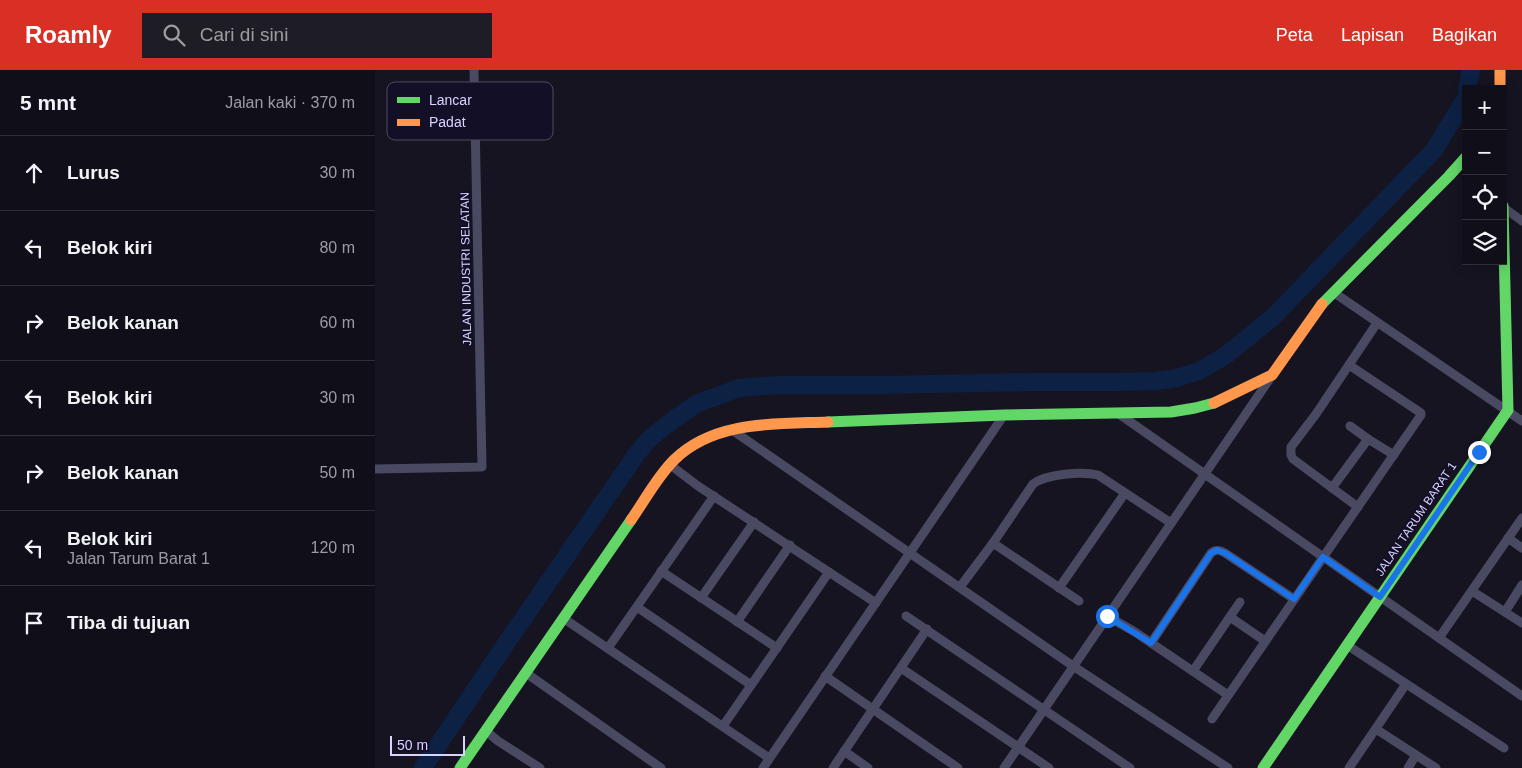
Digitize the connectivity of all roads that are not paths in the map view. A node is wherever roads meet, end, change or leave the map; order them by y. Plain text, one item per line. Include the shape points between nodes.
1 (1500, 70) edge
2 (1500, 85) edge
3 (475, 140) edge
4 (1462, 161) edge
5 (1507, 210) edge
6 (1503, 220) edge
7 (1522, 221) edge
8 (1333, 292) junction
9 (1377, 323) junction
10 (1349, 365) junction
11 (1272, 375) junction
12 (1508, 410) junction
13 (1119, 414) junction
14 (1005, 415) junction
15 (1522, 421) edge
16 (1350, 426) dead end
17 (732, 430) junction
18 (1368, 439) junction
19 (1394, 455) junction
20 (669, 464) junction
21 (375, 469) edge
22 (1205, 474) junction
23 (1332, 488) junction
24 (1125, 493) junction
25 (714, 496) junction
26 (1358, 507) junction
27 (1522, 518) edge
28 (754, 522) junction
29 (1171, 523) junction
30 (1508, 538) junction
31 (993, 543) junction
32 (791, 545) junction
33 (1522, 548) edge
34 (910, 554) junction
35 (1323, 557) junction
36 (661, 571) junction
37 (829, 572) junction
38 (1522, 585) edge
39 (960, 587) junction
40 (1059, 588) junction
41 (1472, 591) junction
42 (1380, 597) junction
43 (701, 598) junction
44 (1294, 599) junction
45 (1079, 601) dead end
46 (1240, 602) dead end
47 (876, 603) junction
48 (637, 607) junction
49 (1505, 612) junction
50 (906, 616) dead end
51 (1107, 616) junction
52 (1230, 617) junction
53 (563, 618) junction
54 (737, 622) junction
55 (1522, 623) edge
56 (927, 630) junction
57 (1439, 638) junction
58 (1265, 642) junction
59 (1151, 643) junction
60 (1347, 645) junction
61 (608, 648) junction
62 (777, 648) junction
63 (1073, 666) junction
64 (901, 668) junction
65 (1193, 671) junction
66 (526, 673) junction
67 (825, 676) junction
68 (1406, 684) junction
69 (751, 686) junction
70 (1228, 696) junction
71 (1522, 696) edge
72 (873, 709) junction
73 (1044, 709) junction
74 (1212, 719) dead end
75 (723, 726) junction
76 (1376, 729) junction
77 (486, 731) junction
78 (1019, 747) junction
79 (1504, 748) dead end
80 (844, 751) junction
81 (1416, 755) junction
82 (769, 758) junction
83 (535, 767) edge
84 (460, 768) edge
85 (661, 768) edge
86 (763, 768) edge
87 (833, 768) edge
88 (868, 768) edge
89 (958, 768) edge
90 (1004, 768) edge
91 (1049, 768) edge
92 (1131, 768) edge
93 (1227, 768) edge
94 (1263, 768) edge
95 (1349, 768) edge
96 (1408, 768) edge
97 (1436, 768) edge

1 - 2 street
3 - 21 street, JALAN INDUSTRI SELATAN via 482,467
4 - 8 street
5 - 7 street
6 - 12 street
8 - 9 street
8 - 11 street
9 - 10 street
9 - 12 street
10 - 19 street via 1421,413
10 - 23 street via 1291,447 1293,459
11 - 13 street via 1216,402 1195,408
11 - 22 street
12 - 15 street
12 - 42 street, JALAN TARUM BARAT 1
13 - 14 street
13 - 22 street
14 - 17 street via 757,425
14 - 34 street
16 - 18 street
17 - 20 street via 702,440
17 - 34 street
18 - 19 street
18 - 23 street
19 - 26 street
20 - 25 street
20 - 53 street
22 - 29 street
22 - 35 street
23 - 26 street
24 - 29 street
24 - 31 street via 1090,473 1039,479
24 - 40 street
25 - 28 street
25 - 36 street
26 - 35 street
27 - 30 street
28 - 32 street
28 - 43 street
29 - 51 street
30 - 33 street
30 - 41 street
31 - 39 street
31 - 40 street
32 - 37 street
32 - 54 street
34 - 39 street
34 - 47 street
35 - 42 street
35 - 44 street
36 - 43 street
36 - 48 street
37 - 47 street
37 - 62 street
38 - 49 street
39 - 63 street
40 - 45 street
41 - 49 street
41 - 57 street
42 - 57 street
42 - 60 street, JALAN TARUM BARAT 1
43 - 54 street
44 - 58 street
44 - 59 street via 1221,550 1214,551
46 - 52 street
47 - 67 street
48 - 61 street
48 - 69 street
49 - 55 street
50 - 56 street
51 - 59 street
51 - 63 street
52 - 58 street
52 - 65 street
53 - 61 street
53 - 66 street
54 - 62 street
56 - 64 street
56 - 73 street
57 - 71 street
58 - 70 street
59 - 65 street
60 - 68 street
60 - 94 street, JALAN TARUM BARAT 1
61 - 75 street
62 - 69 street
63 - 73 street
63 - 93 street
64 - 72 street
64 - 78 street
65 - 70 street
66 - 77 street
66 - 85 street
67 - 72 street
67 - 82 street
68 - 76 street
68 - 79 street
69 - 75 street
70 - 74 street
72 - 80 street
72 - 89 street
73 - 78 street
73 - 92 street
75 - 82 street
76 - 81 street
76 - 95 street
77 - 83 street
77 - 84 street
78 - 90 street
78 - 91 street
80 - 87 street
80 - 88 street
81 - 96 street
81 - 97 street
82 - 86 street

